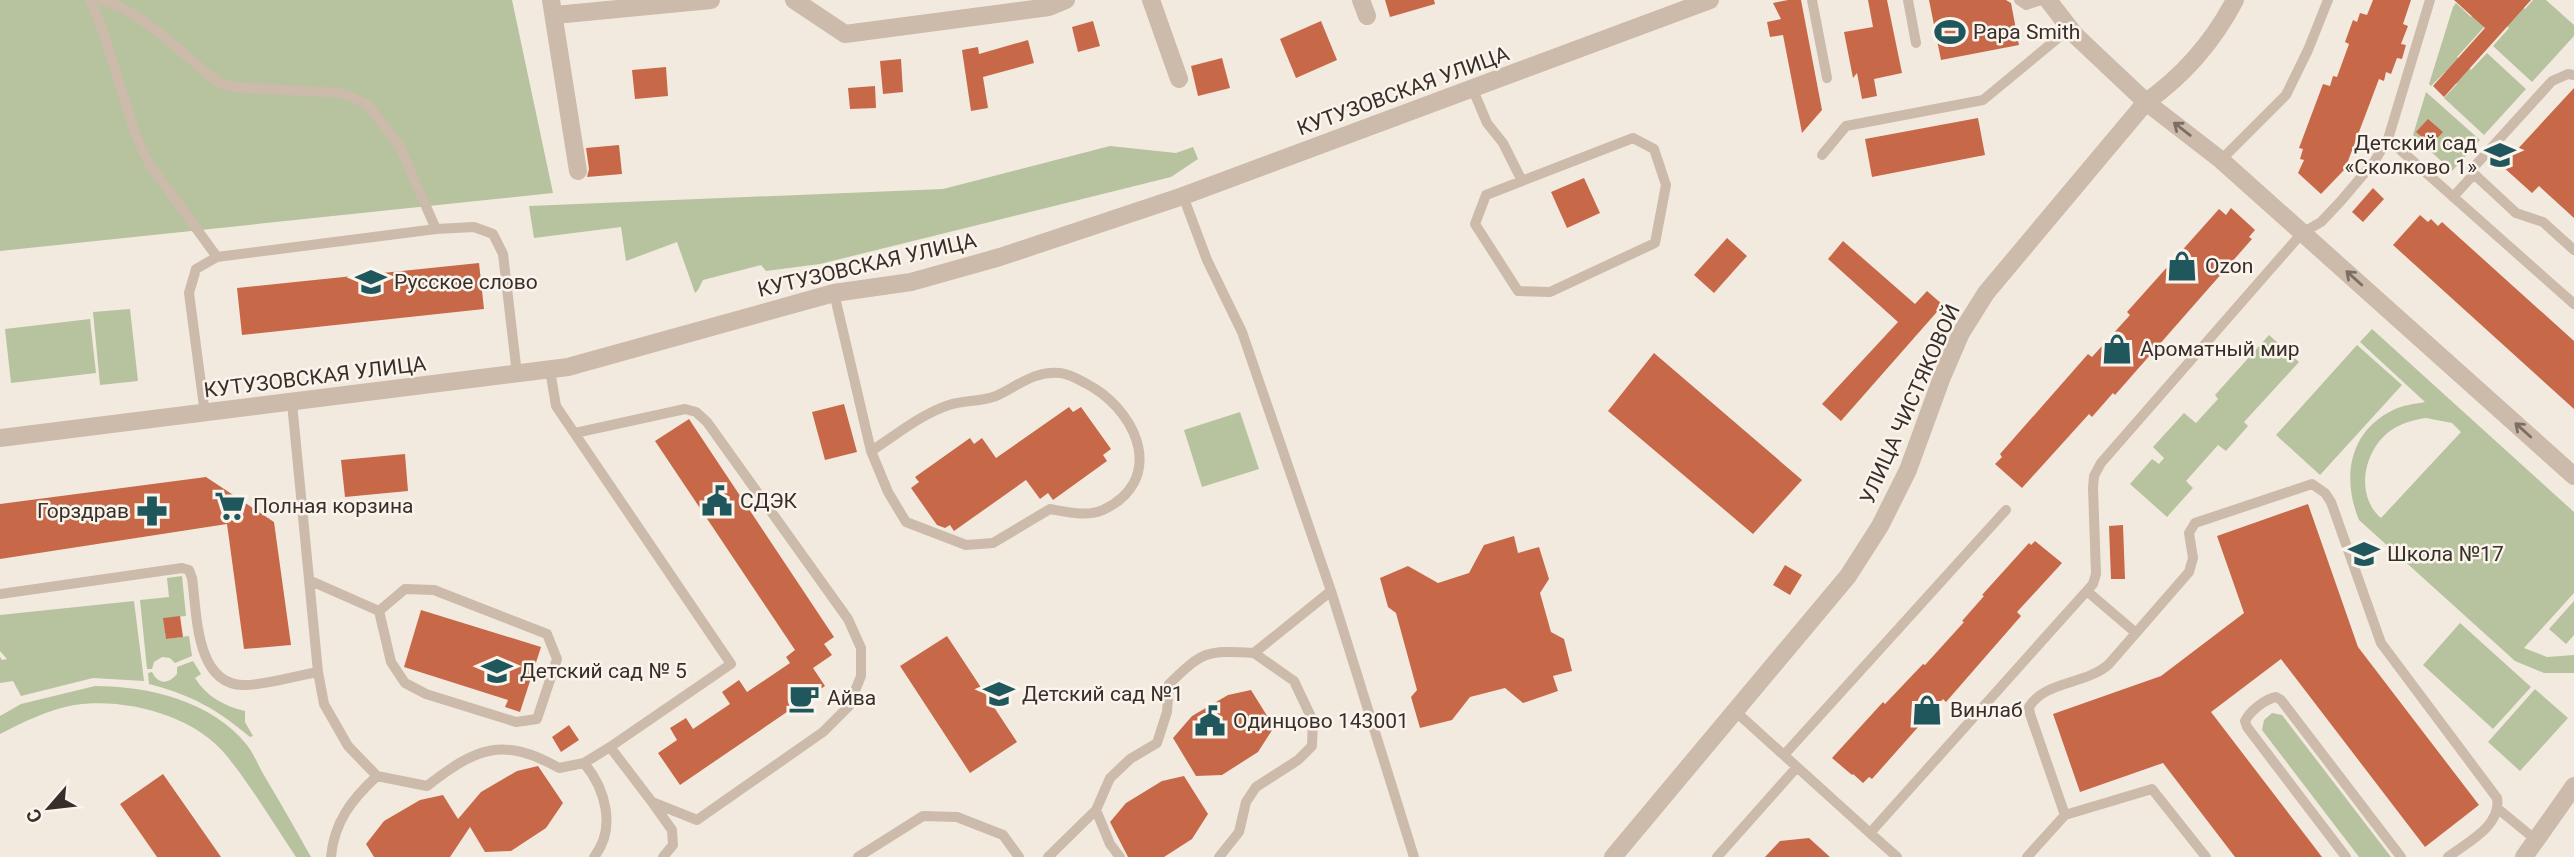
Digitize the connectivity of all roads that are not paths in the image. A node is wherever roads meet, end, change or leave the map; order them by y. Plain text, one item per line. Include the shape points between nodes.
1 (90, 0) edge
2 (101, 0) edge
3 (711, 0) edge
4 (794, 0) edge
5 (1066, 0) edge
6 (1151, 0) edge
7 (1710, 0) edge
8 (1812, 0) edge
9 (1908, 0) edge
10 (2019, 0) edge
11 (2041, 0) edge
12 (2048, 0) edge
13 (2235, 0) edge
14 (2328, 0) edge
15 (2430, 0) edge
16 (553, 8) edge
17 (2069, 29) junction
18 (1916, 43) dead end
19 (2574, 75) edge
20 (1827, 78) dead end
21 (1179, 79) dead end
22 (1473, 90) junction
23 (2146, 102) junction
24 (2388, 139) junction
25 (1822, 155) dead end
26 (2221, 160) junction
27 (578, 171) dead end
28 (2474, 174) junction
29 (1522, 181) junction
30 (1183, 197) junction
31 (2453, 197) junction
32 (436, 229) junction
33 (2302, 233) junction
34 (2574, 250) edge
35 (218, 257) junction
36 (834, 293) junction
37 (2574, 304) edge
38 (550, 370) junction
39 (517, 374) junction
40 (292, 403) junction
41 (205, 414) junction
42 (575, 433) junction
43 (0, 438) edge
44 (871, 451) junction
45 (2574, 475) edge
46 (2006, 510) dead end
47 (311, 581) junction
48 (1331, 591) junction
49 (2088, 592) junction
50 (0, 594) edge
51 (379, 611) junction
52 (2136, 633) junction
53 (1254, 653) junction
54 (318, 672) junction
55 (1735, 711) junction
56 (610, 747) junction
57 (1784, 755) junction
58 (584, 763) junction
59 (1797, 767) junction
60 (377, 776) junction
61 (2574, 786) edge
62 (652, 802) junction
63 (2497, 808) junction
64 (1096, 810) junction
65 (2066, 815) junction
66 (1870, 833) junction
67 (2536, 840) junction
68 (331, 857) edge
69 (594, 857) edge
70 (663, 857) edge
71 (858, 857) edge
72 (1018, 857) edge
73 (1048, 857) edge
74 (1120, 857) edge
75 (1219, 857) edge
76 (1414, 857) edge
77 (1613, 857) edge
78 (1717, 857) edge
79 (1897, 857) edge
80 (2027, 857) edge
81 (2206, 857) edge
82 (2346, 857) edge
83 (2400, 857) edge
84 (2448, 857) edge
85 (2524, 857) edge

1 - 35 lane via 148,162
2 - 32 lane via 144,22 218,82 232,87 341,93 368,104 400,145
3 - 16 street
4 - 5 street via 845,34 1049,7
6 - 21 street
7 - 22 street, КУТУЗОВСКАЯ УЛИЦА
8 - 20 lane
9 - 18 lane
10 - 11 lane via 2026,5
12 - 17 street
13 - 23 street, УЛИЦА ЧИСТЯКОВОЙ via 2172,83
14 - 26 lane via 2286,95
15 - 24 lane
16 - 27 street
17 - 23 street
17 - 25 lane via 1983,100 1846,126
19 - 28 lane via 2552,81 2475,165
22 - 29 lane
22 - 30 street, КУТУЗОВСКАЯ УЛИЦА
26 -> 23 street
23 - 55 street, УЛИЦА ЧИСТЯКОВОЙ via 1986,293 1961,333 1908,470 1880,526 1848,576
24 - 31 lane
24 - 33 lane via 2340,202
26 - 33 street
28 - 31 lane
28 - 34 lane via 2516,213 2543,222
29 - 29 lane via 1633,138 1654,149 1666,185 1655,243 1550,292 1518,291 1475,224 1486,195
30 - 36 street, КУТУЗОВСКАЯ УЛИЦА via 911,282
30 - 48 lane via 1242,332
31 - 37 lane
32 - 35 lane
32 - 39 lane via 474,227 493,234 503,254
45 -> 33 street
33 - 49 lane via 2101,463 2093,488 2096,574
35 - 41 lane via 196,269 189,293
36 - 38 street, КУТУЗОВСКАЯ УЛИЦА
36 - 44 lane
38 - 39 street, КУТУЗОВСКАЯ УЛИЦА
38 - 42 lane via 556,406
39 - 40 street, КУТУЗОВСКАЯ УЛИЦА
40 - 41 street, КУТУЗОВСКАЯ УЛИЦА
40 - 47 lane
41 - 43 street, КУТУЗОВСКАЯ УЛИЦА
42 - 56 lane via 731,664
42 - 62 lane via 685,409 696,412 848,619 861,648 861,676 849,706 823,732 697,820
44 - 44 lane via 906,522 966,545 993,543 1050,509 1080,514 1102,510 1123,495 1140,460 1138,441 1118,407 1085,383 1060,373 1028,378 995,396 949,405
46 - 57 lane
47 - 51 lane
47 - 54 lane
48 - 53 lane
48 - 76 lane
49 - 52 lane
49 - 66 lane
50 - 54 lane via 182,568 190,570 203,654 211,669 243,685
51 - 51 lane via 405,589 434,590 547,634 557,659 537,719 516,722 405,683 391,662
52 - 63 lane via 2189,572 2193,558 2189,533 2195,523 2306,484 2318,487 2331,502 2381,643 2495,792
52 - 65 lane via 2102,670 2045,691 2029,707
53 - 64 lane via 1221,651 1196,658 1169,684 1167,712 1157,743 1110,778
53 - 75 lane via 1294,681 1313,721 1312,746 1256,787 1245,803 1239,832
54 - 60 lane via 324,704 348,746
55 - 57 lane
55 - 77 street, УЛИЦА ЧИСТЯКОВОЙ
56 - 58 lane
56 - 62 lane
57 - 59 lane
58 - 60 lane via 559,768 510,748 480,753 454,765 427,786
58 - 69 lane via 603,793 606,813 606,831
59 - 66 lane
59 - 78 lane
60 - 68 lane via 342,814
61 - 67 street
62 - 70 lane via 672,830 673,845
63 - 67 lane
63 - 84 lane via 2489,826
64 - 73 lane
64 - 74 lane
65 - 80 lane
65 - 81 lane via 2152,789
66 - 79 lane
67 - 85 street
71 - 72 lane via 923,816 957,817 1003,835
82 - 83 lane via 2247,727 2248,715 2270,698 2281,700

